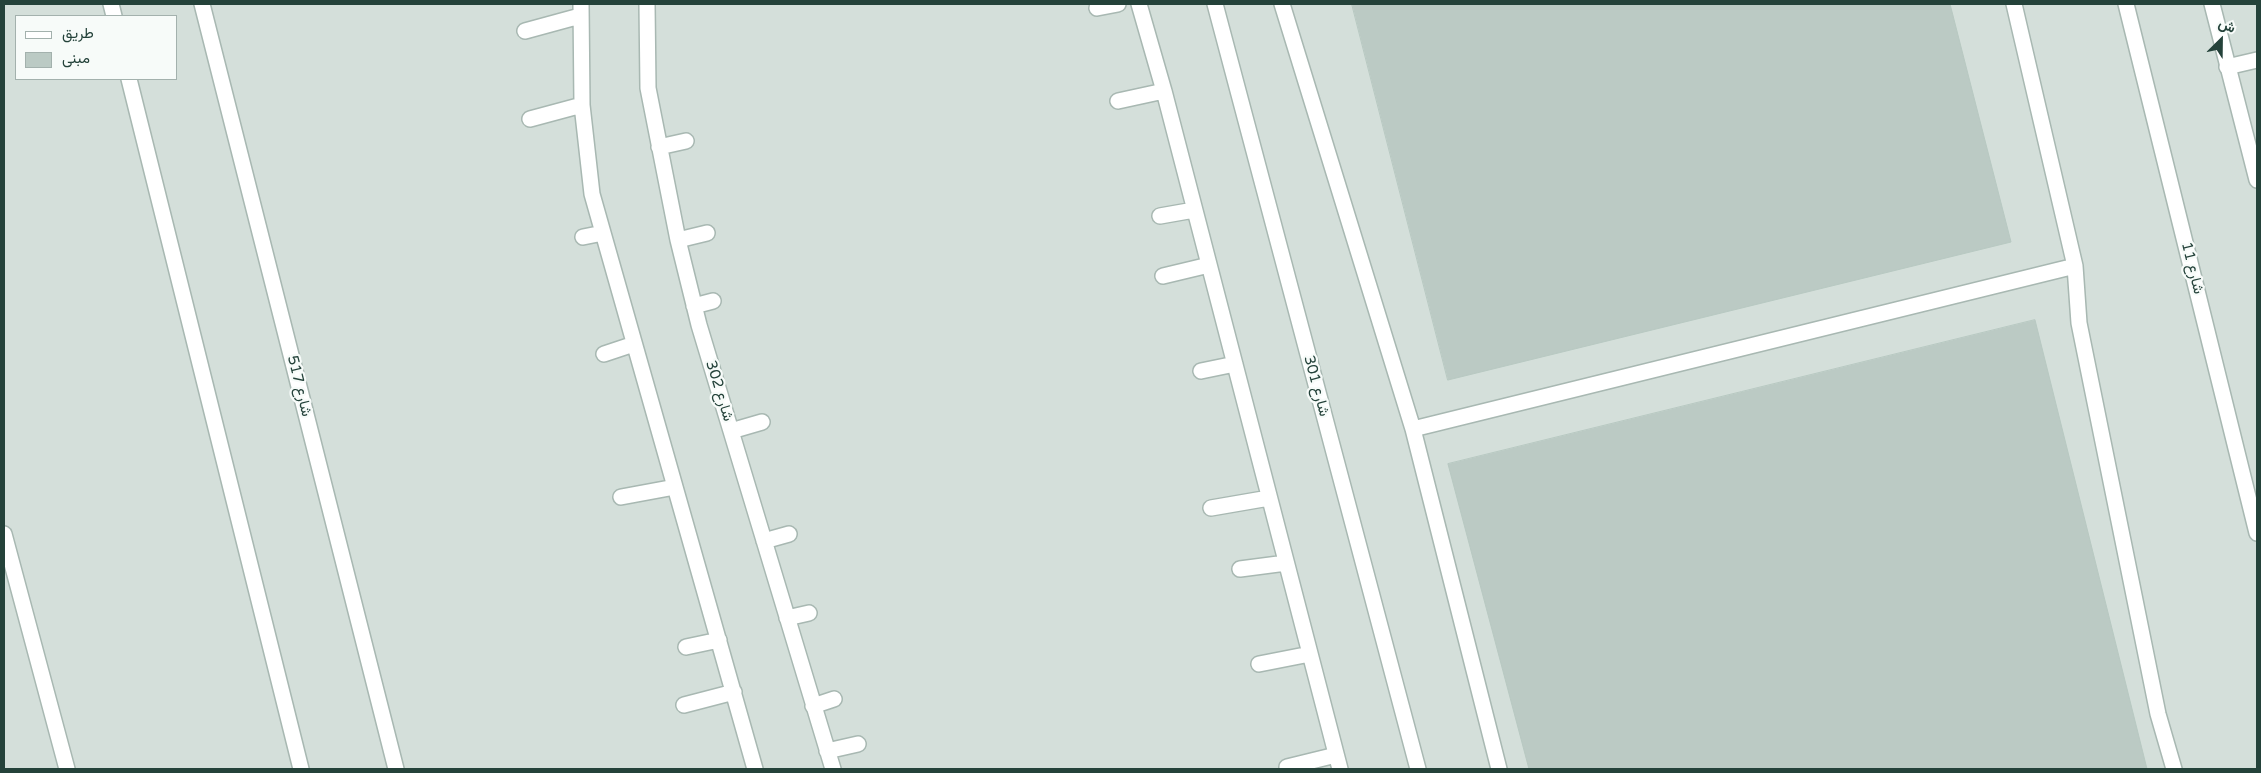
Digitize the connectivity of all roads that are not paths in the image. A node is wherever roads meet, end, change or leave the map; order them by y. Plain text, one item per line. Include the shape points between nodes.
1 (202, 4) edge
2 (647, 4) edge
3 (1118, 4) edge
4 (1139, 4) edge
5 (1215, 4) edge
6 (1282, 4) edge
7 (2014, 4) edge
8 (2126, 4) edge
9 (2212, 4) edge
10 (1097, 8) dead end
11 (581, 10) edge
12 (525, 31) dead end
13 (2257, 60) edge
14 (2227, 67) junction
15 (129, 80) edge
16 (1164, 90) junction
17 (1118, 101) dead end
18 (582, 105) junction
19 (530, 119) dead end
20 (686, 141) dead end
21 (659, 147) junction
22 (2257, 180) edge
23 (1194, 210) junction
24 (1160, 216) dead end
25 (603, 233) junction
26 (707, 233) dead end
27 (583, 237) dead end
28 (678, 240) junction
29 (1209, 264) junction
30 (2075, 266) junction
31 (1163, 276) dead end
32 (713, 301) dead end
33 (694, 306) junction
34 (634, 344) junction
35 (604, 354) dead end
36 (1235, 364) junction
37 (1201, 371) dead end
38 (762, 422) dead end
39 (1413, 429) junction
40 (731, 431) junction
41 (675, 487) junction
42 (621, 497) dead end
43 (1269, 498) junction
44 (1211, 508) dead end
45 (2257, 533) edge
46 (4, 534) edge
47 (789, 534) dead end
48 (764, 541) junction
49 (1286, 563) junction
50 (1240, 569) dead end
51 (10, 584) edge
52 (808, 613) dead end
53 (787, 618) junction
54 (719, 640) junction
55 (686, 646) dead end
56 (1310, 654) junction
57 (1259, 664) dead end
58 (734, 692) junction
59 (834, 699) dead end
60 (684, 705) dead end
61 (813, 706) junction
62 (858, 744) dead end
63 (827, 751) junction
64 (1338, 762) edge
65 (1287, 767) dead end
66 (67, 769) edge
67 (301, 769) edge
68 (396, 769) edge
69 (755, 769) edge
70 (833, 769) edge
71 (1418, 769) edge
72 (1499, 769) edge
73 (2174, 769) edge

1 - 68 street, شارع 517
2 - 21 street, شارع 302 via 648,88
3 - 10 street
4 - 16 street
5 - 71 street, شارع 301
6 - 39 street
7 - 30 street
8 - 45 street, شارع 11
9 - 14 street
11 - 12 street
11 - 18 street
13 - 14 street
14 - 22 street
15 - 67 street
16 - 17 street
16 - 23 street
18 - 19 street
18 - 25 street via 592,194
20 - 21 street
21 - 28 street, شارع 302
23 - 24 street
23 - 29 street
25 - 27 street
25 - 34 street
26 - 28 street
28 - 33 street, شارع 302
29 - 31 street
29 - 36 street
30 - 39 street
30 - 73 street via 2079,323 2158,714
32 - 33 street
33 - 40 street, شارع 302
34 - 35 street
34 - 41 street
36 - 37 street
36 - 43 street
38 - 40 street
39 - 72 street
40 - 48 street, شارع 302
41 - 42 street
41 - 54 street
43 - 44 street
43 - 49 street
46 - 51 street
47 - 48 street
48 - 53 street, شارع 302
49 - 50 street
49 - 56 street
51 - 66 street
52 - 53 street
53 - 61 street, شارع 302
54 - 55 street
54 - 58 street
56 - 57 street
56 - 64 street
58 - 60 street
58 - 69 street
59 - 61 street
61 - 63 street, شارع 302
62 - 63 street
63 - 70 street, شارع 302
64 - 65 street

